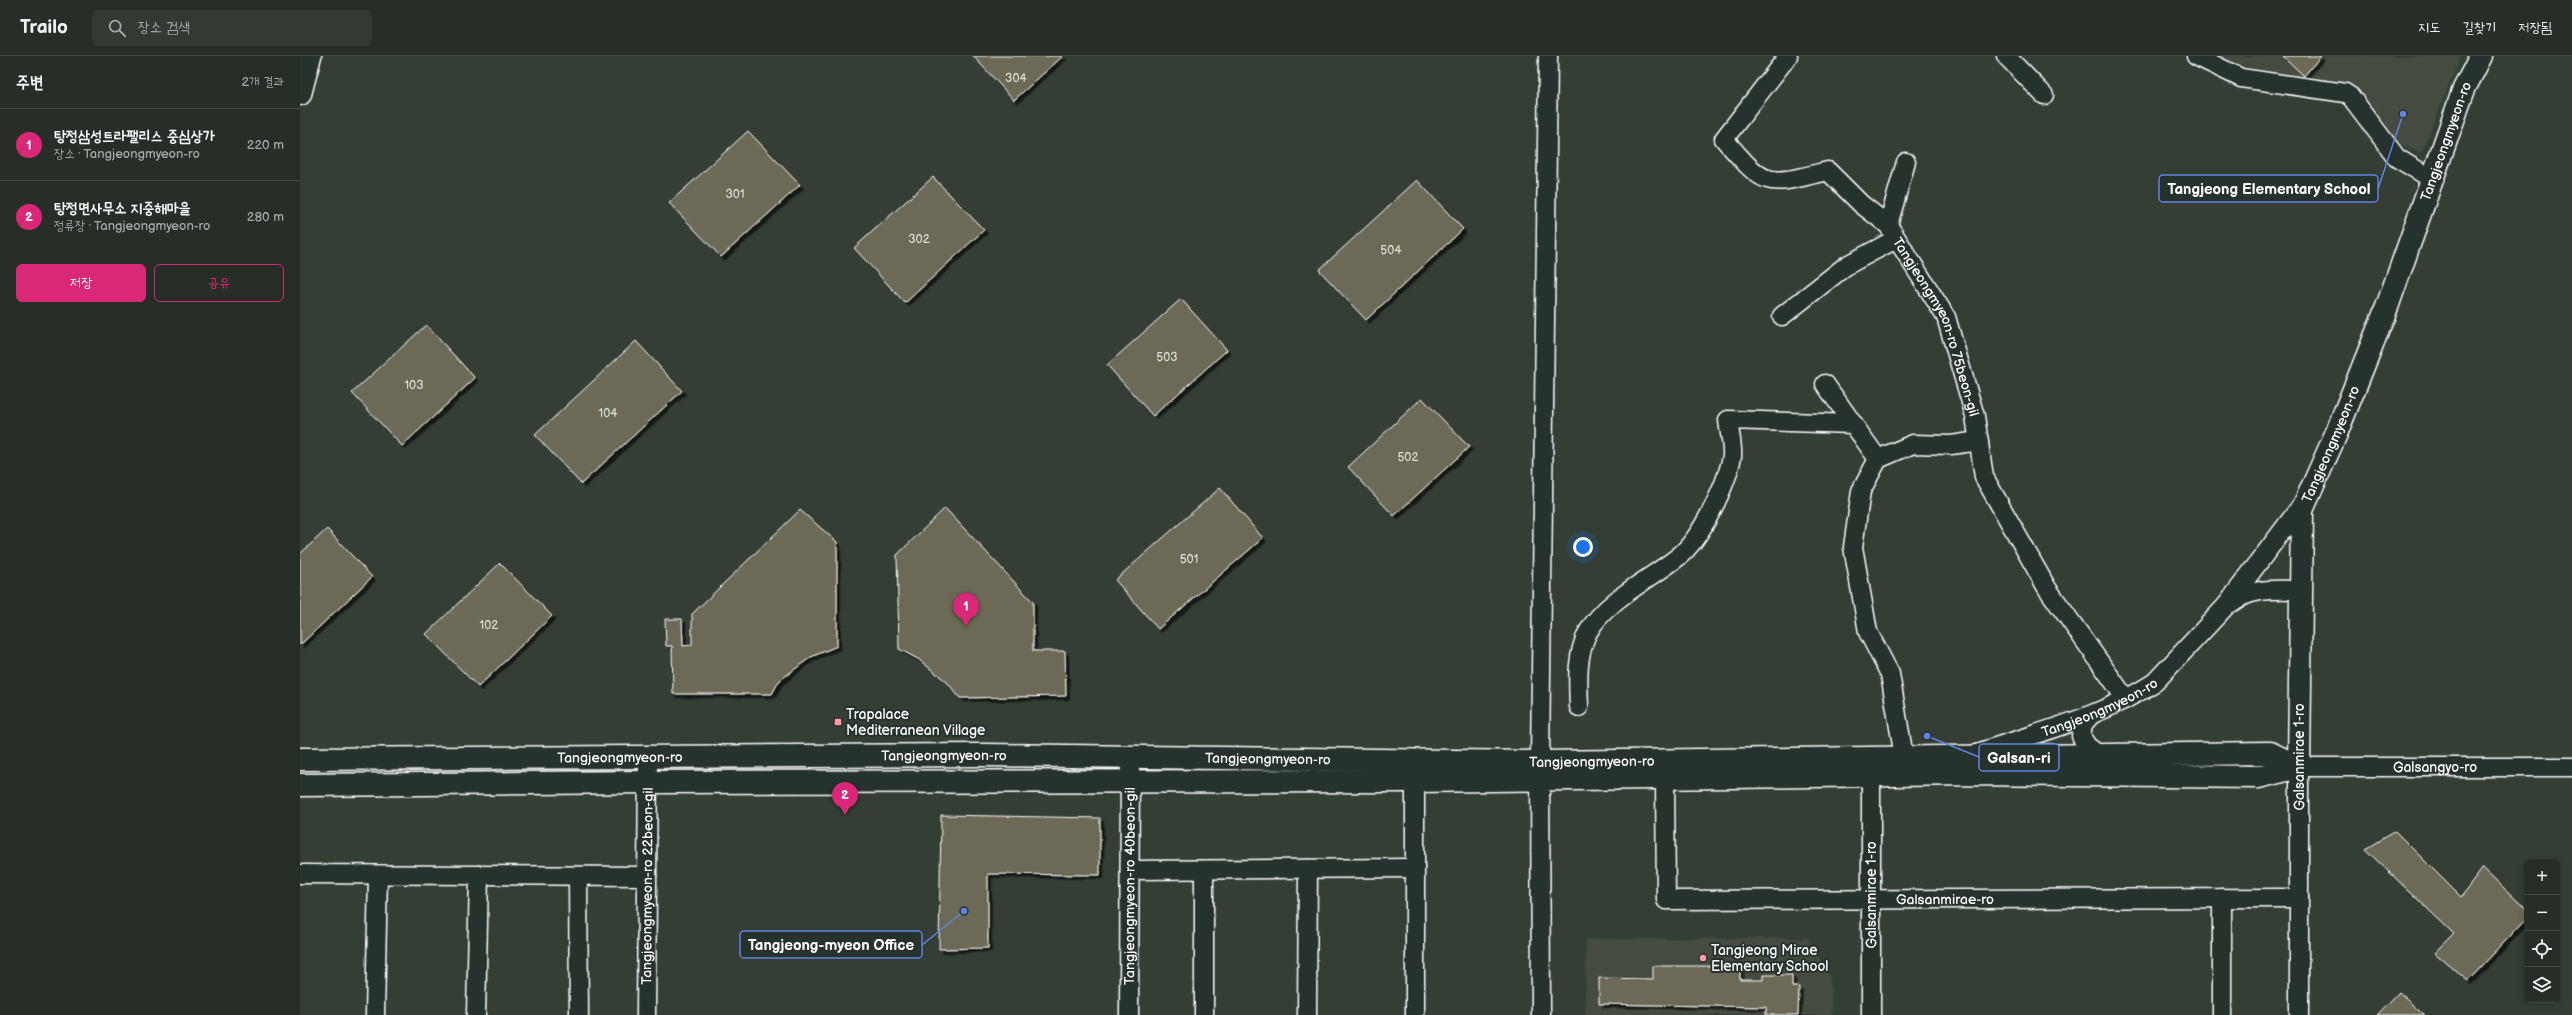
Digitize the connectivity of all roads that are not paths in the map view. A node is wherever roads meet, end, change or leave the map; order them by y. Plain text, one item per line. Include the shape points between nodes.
1 (310, 56) edge
2 (1548, 56) edge
3 (1788, 56) edge
4 (2006, 56) edge
5 (2196, 56) edge
6 (2481, 56) edge
7 (300, 94) edge
8 (2044, 95) dead end
9 (1906, 162) dead end
10 (2432, 179) junction
11 (1892, 232) junction
12 (1782, 316) dead end
13 (1825, 384) dead end
14 (1854, 424) junction
15 (1979, 441) junction
16 (1878, 459) junction
17 (2305, 500) junction
18 (2301, 590) junction
19 (2225, 607) junction
20 (2126, 699) junction
21 (1579, 707) dead end
22 (2090, 716) junction
23 (2098, 754) junction
24 (1130, 757) junction
25 (1904, 757) junction
26 (648, 758) junction
27 (300, 759) edge
28 (1966, 765) junction
29 (2299, 767) junction
30 (2572, 767) edge
31 (1540, 770) junction
32 (1871, 776) junction
33 (1665, 778) junction
34 (1130, 780) junction
35 (1415, 781) junction
36 (648, 782) junction
37 (300, 785) edge
38 (1415, 868) junction
39 (1308, 869) junction
40 (1130, 870) junction
41 (1204, 870) junction
42 (300, 874) edge
43 (378, 875) junction
44 (479, 875) junction
45 (578, 876) junction
46 (647, 876) junction
47 (2222, 898) junction
48 (2299, 898) junction
49 (1871, 899) junction
50 (375, 1015) edge
51 (476, 1015) edge
52 (579, 1015) edge
53 (646, 1015) edge
54 (1129, 1015) edge
55 (1204, 1015) edge
56 (1307, 1015) edge
57 (1415, 1015) edge
58 (1541, 1015) edge
59 (1871, 1015) edge
60 (2222, 1015) edge
61 (2299, 1015) edge

1 - 7 main road
2 - 31 street
3 - 11 street, Tangjeongmyeon-ro 75beon-gil via 1724,139 1751,171 1767,180 1784,182 1828,171
4 - 8 street
5 - 10 street via 2241,78 2345,93 2351,97 2397,158
6 - 10 main road, Tangjeongmyeon-ro via 2464,89
9 - 11 street
10 - 17 main road, Tangjeongmyeon-ro via 2387,307 2336,434
11 - 12 street
11 - 15 street, Tangjeongmyeon-ro 75beon-gil via 1946,317 1975,416
13 - 14 street
14 - 16 street
14 - 21 street via 1728,420 1732,455 1724,486 1710,514 1680,556 1608,609 1588,633 1578,667
15 - 16 street via 1951,446 1913,444
15 - 20 street, Tangjeongmyeon-ro 75beon-gil via 1984,477 2047,588
16 - 25 street via 1861,491 1854,547 1868,632 1890,674
17 - 18 main road, Galsanmirae 1-ro via 2301,515
17 - 19 street, Tangjeongmyeon-ro
18 - 19 street via 2259,591 2247,594
18 - 29 main road, Galsanmirae 1-ro
19 - 20 street, Tangjeongmyeon-ro via 2155,682
20 - 22 street, Tangjeongmyeon-ro
22 - 23 street via 2083,724 2081,736 2087,746
22 - 28 street, Tangjeongmyeon-ro
23 - 28 main road
23 - 29 main road via 2270,753
24 - 26 main road, Tangjeongmyeon-ro via 976,755
24 - 31 main road, Tangjeongmyeon-ro
24 - 34 street, Tangjeongmyeon-ro 40beon-gil
25 - 28 main road, Tangjeongmyeon-ro
25 - 31 main road, Tangjeongmyeon-ro
26 - 27 main road, Tangjeongmyeon-ro
26 - 36 street, Tangjeongmyeon-ro 22beon-gil
28 - 29 main road via 2258,777
28 - 32 main road, Tangjeongmyeon-ro
29 - 30 street, Galsangyo-ro
29 - 48 street, Galsanmirae 1-ro
31 - 33 main road, Tangjeongmyeon-ro
31 - 35 main road, Tangjeongmyeon-ro
31 - 58 street
32 - 33 main road, Tangjeongmyeon-ro
32 - 49 street, Galsanmirae 1-ro
33 - 49 street, Galsanmirae-ro via 1666,900
34 - 35 main road, Tangjeongmyeon-ro
34 - 36 main road, Tangjeongmyeon-ro
34 - 40 street, Tangjeongmyeon-ro 40beon-gil
35 - 38 street
36 - 37 main road, Tangjeongmyeon-ro
36 - 46 street, Tangjeongmyeon-ro 22beon-gil
38 - 39 street
38 - 57 street
39 - 41 street
39 - 56 street
40 - 41 street
40 - 54 street, Tangjeongmyeon-ro 40beon-gil
41 - 55 street
42 - 43 street
43 - 44 street
43 - 50 street
44 - 45 street
44 - 51 street
45 - 46 street
45 - 52 street
46 - 53 street, Tangjeongmyeon-ro 22beon-gil
47 - 48 street, Galsanmirae-ro
47 - 49 street, Galsanmirae-ro
47 - 60 street
48 - 61 street, Galsanmirae 1-ro
49 - 59 street, Galsanmirae 1-ro

